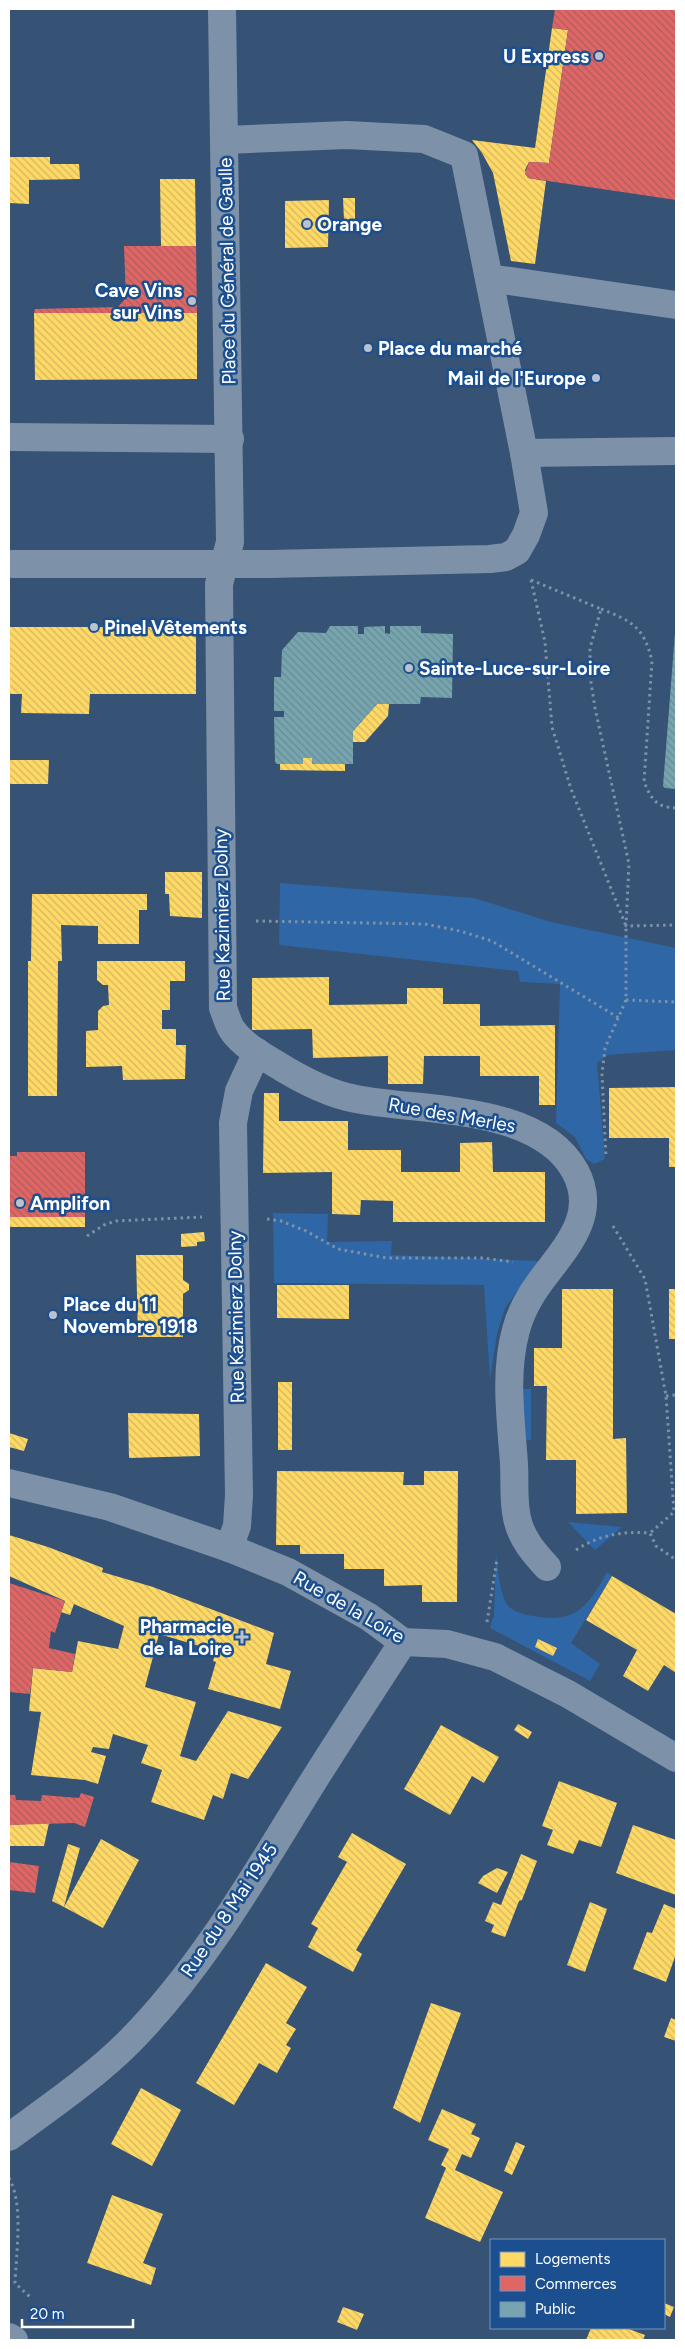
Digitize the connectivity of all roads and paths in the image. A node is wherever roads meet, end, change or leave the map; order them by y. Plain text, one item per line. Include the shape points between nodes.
1 (222, 9) edge
2 (225, 140) junction
3 (489, 278) junction
4 (676, 305) edge
5 (9, 437) edge
6 (230, 439) junction
7 (676, 451) edge
8 (524, 453) junction
9 (9, 564) edge
10 (224, 564) junction
11 (601, 609) junction
12 (676, 808) edge
13 (221, 921) junction
14 (676, 925) edge
15 (626, 926) junction
16 (626, 1000) junction
17 (676, 1002) edge
18 (618, 1018) junction
19 (257, 1052) junction
20 (606, 1161) dead end
21 (208, 1217) dead end
22 (264, 1218) dead end
23 (610, 1221) dead end
24 (87, 1236) dead end
25 (552, 1266) junction
26 (676, 1395) edge
27 (666, 1396) junction
28 (9, 1483) edge
29 (517, 1519) junction
30 (650, 1533) junction
31 (229, 1548) junction
32 (676, 1560) edge
33 (547, 1567) joint
34 (479, 1622) dead end
35 (404, 1642) junction
36 (676, 1758) edge
37 (9, 2137) edge
38 (9, 2178) edge
39 (31, 2298) dead end
40 (9, 2337) edge
41 (14, 2340) edge

1 - 2 street
2 - 3 street, Place du Général de Gaulle via 347,135 413,138 429,140 464,155
2 - 6 street, Place du Général de Gaulle
3 - 4 street
3 - 8 street, Place du Général de Gaulle
5 - 6 street
6 - 10 street, Place du Général de Gaulle via 230,542
7 - 8 street
8 - 10 street, Place du Général de Gaulle via 534,513 517,551 506,557
9 - 10 street
10 - 13 street, Rue Kazimierz Dolny via 219,592
11 - 12 path via 626,619 648,642 652,661 644,782 651,798 664,807
11 - 15 path via 590,648 590,676 594,708 629,864
11 - 15 path via 530,580 545,642 552,727 571,789
13 - 18 path via 424,924 460,931 492,941
13 - 19 street, Rue Kazimierz Dolny via 223,1008 232,1031
14 - 15 path
15 - 16 path
16 - 17 path
16 - 18 path
18 - 20 path via 605,1048 602,1074
19 - 25 street, Rue des Merles via 300,1077 342,1095 491,1118 514,1123 536,1133 566,1157 575,1170 584,1203 580,1226
19 - 31 street, Rue Kazimierz Dolny via 239,1091 234,1123 239,1495 237,1526
21 - 24 path via 116,1221
22 - 25 path via 306,1231 338,1249 387,1258 483,1258
23 - 27 path via 645,1279
25 - 29 street, Rue des Merles via 539,1283 516,1330 509,1379
26 - 27 path
27 - 30 path via 674,1512
28 - 31 street, Rue de la Loire via 110,1507
29 - 33 street, Rue des Merles via 529,1548
29 - 34 path via 499,1547 488,1622
30 - 32 path via 656,1546
30 - 33 path via 627,1532 593,1539
31 - 35 street, Rue de la Loire via 319,1588
35 - 36 street, Rue de la Loire via 447,1644 495,1657 568,1694
35 - 37 street, Rue du 8 Mai 1945 via 213,1939 168,1997 130,2041 97,2071
38 - 39 path via 18,2214 14,2283
40 - 41 street

